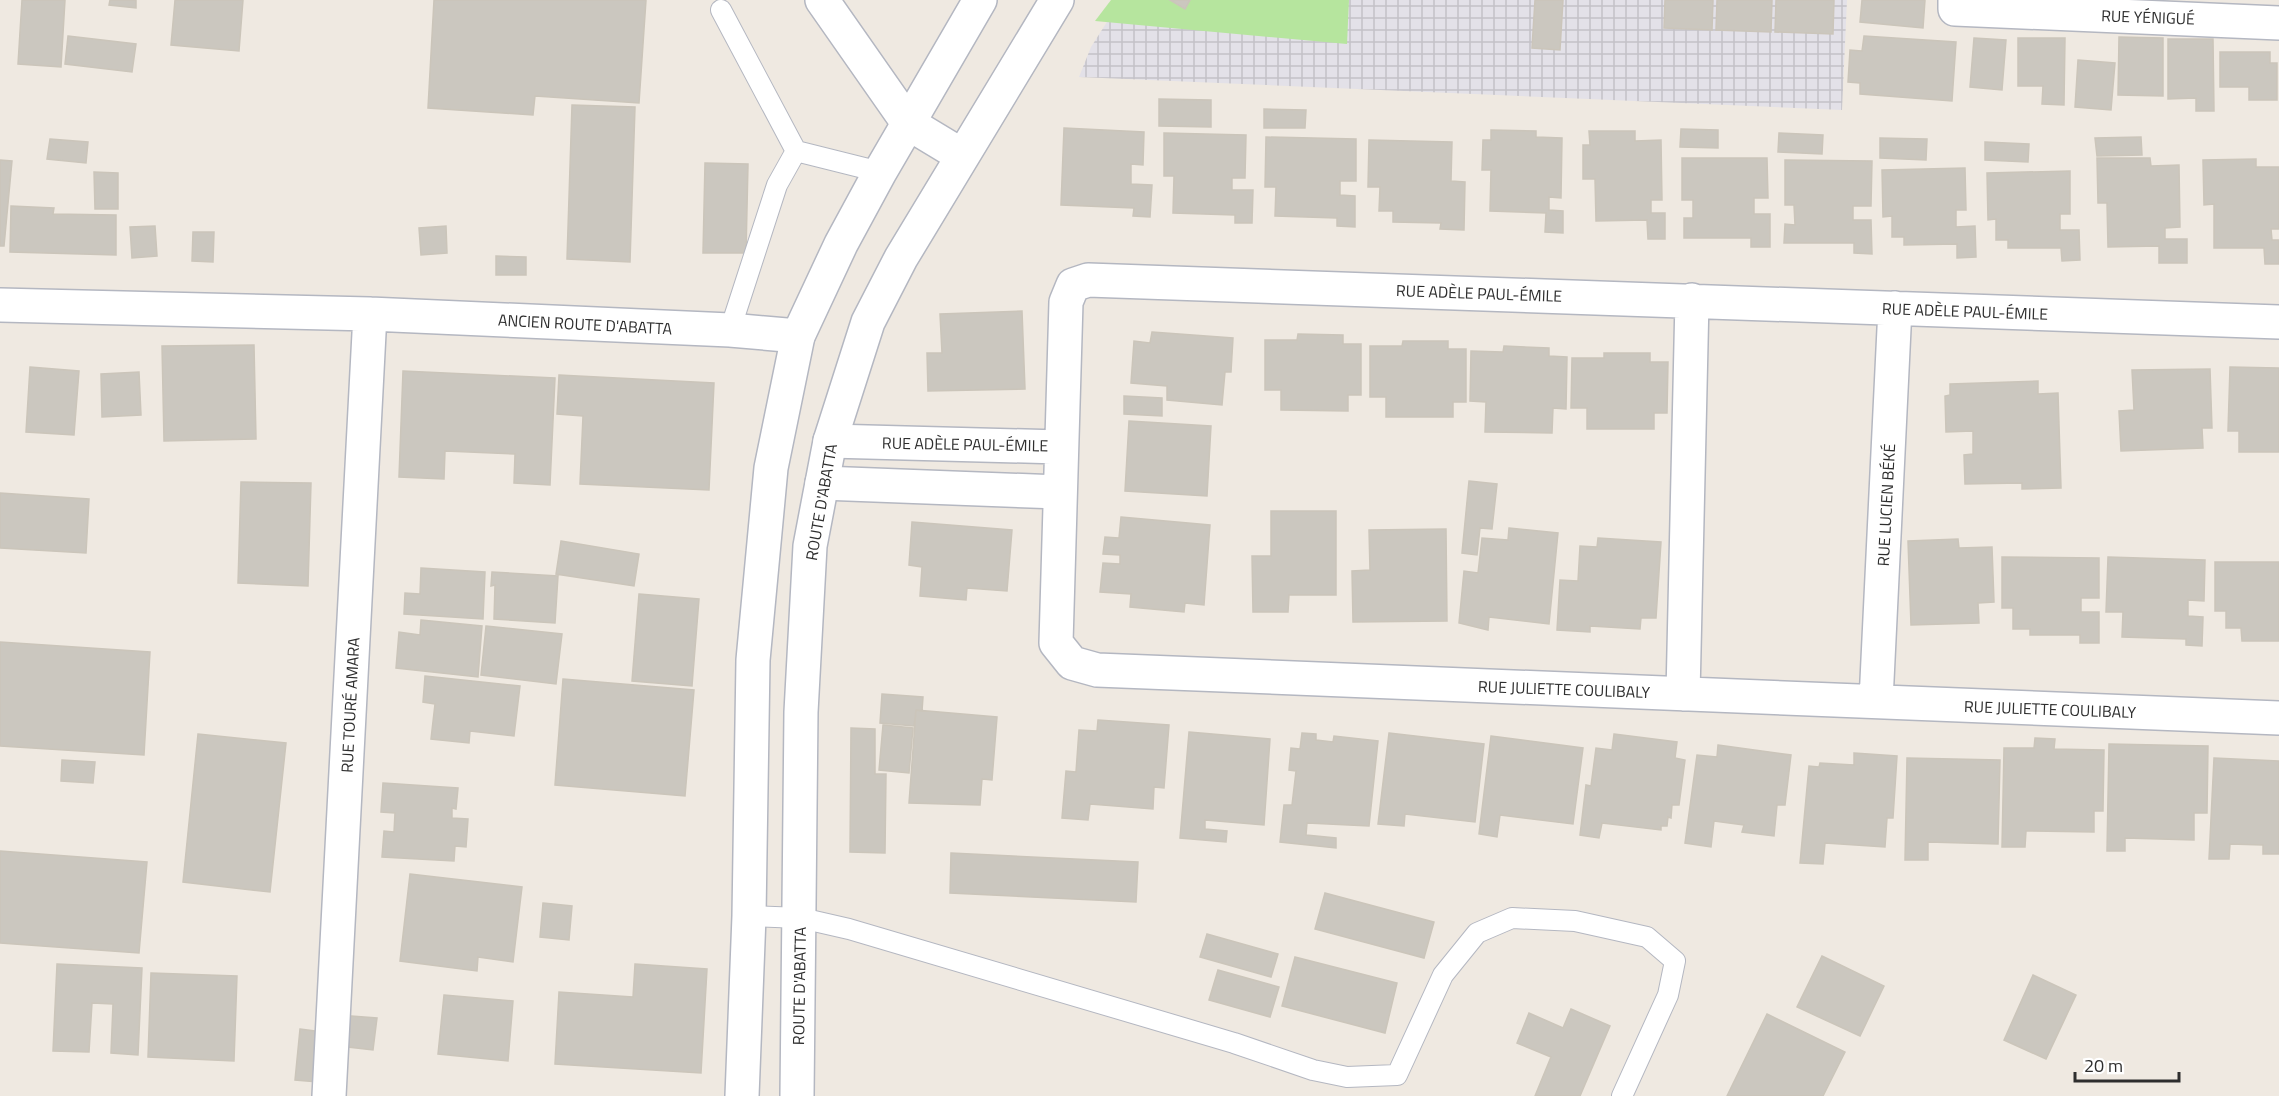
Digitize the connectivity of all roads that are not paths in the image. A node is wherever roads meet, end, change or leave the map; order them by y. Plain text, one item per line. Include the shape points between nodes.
1 (822, 0) edge
2 (980, 0) edge
3 (1057, 0) edge
4 (1955, 0) edge
5 (721, 10) dead end
6 (2229, 10) edge
7 (2279, 23) edge
8 (908, 123) junction
9 (796, 152) junction
10 (961, 155) junction
11 (880, 172) junction
12 (1692, 300) junction
13 (0, 304) edge
14 (1895, 308) junction
15 (370, 315) junction
16 (2279, 322) edge
17 (730, 330) junction
18 (798, 336) junction
19 (830, 441) junction
20 (1060, 447) junction
21 (822, 483) junction
22 (1059, 492) junction
23 (1683, 694) junction
24 (1876, 701) junction
25 (2279, 718) edge
26 (749, 916) junction
27 (801, 918) junction
28 (329, 1096) edge
29 (742, 1096) edge
30 (797, 1096) edge
31 (1622, 1096) edge

1 - 8 street
2 - 8 street
3 - 10 street, ROUTE D'ABATTA
4 - 6 street, RUE YÉNIGUÉ via 1954,9
5 - 9 lane
6 - 7 street, RUE YÉNIGUÉ
8 - 10 street
8 - 11 street
9 - 11 lane
9 - 17 lane via 777,185
10 - 19 street, ROUTE D'ABATTA via 868,322
11 - 18 street
12 - 14 street, RUE ADÈLE PAUL-ÉMILE
12 - 20 street, RUE ADÈLE PAUL-ÉMILE via 1088,279 1073,285 1066,302
12 - 23 street
13 - 15 street, ANCIEN ROUTE D'ABATTA
14 - 16 street, RUE ADÈLE PAUL-ÉMILE
14 - 24 street, RUE LUCIEN BÉKÉ
15 - 17 street, ANCIEN ROUTE D'ABATTA
15 - 28 street, RUE TOURÉ AMARA
17 - 18 street, ANCIEN ROUTE D'ABATTA
18 - 26 street via 771,468 753,660
19 - 20 street, RUE ADÈLE PAUL-ÉMILE
19 - 21 street, ROUTE D'ABATTA
20 - 22 street, RUE JULIETTE COULIBALY
21 - 22 street
21 - 27 street, ROUTE D'ABATTA via 810,546 801,712
22 - 23 street, RUE JULIETTE COULIBALY via 1056,643 1072,663 1097,670
23 - 24 street, RUE JULIETTE COULIBALY
24 - 25 street, RUE JULIETTE COULIBALY
26 - 27 lane
26 - 29 street
27 - 30 street, ROUTE D'ABATTA
27 - 31 lane via 1347,1077 1397,1075 1443,975 1477,933 1512,918 1575,921 1647,937 1675,961 1668,995

